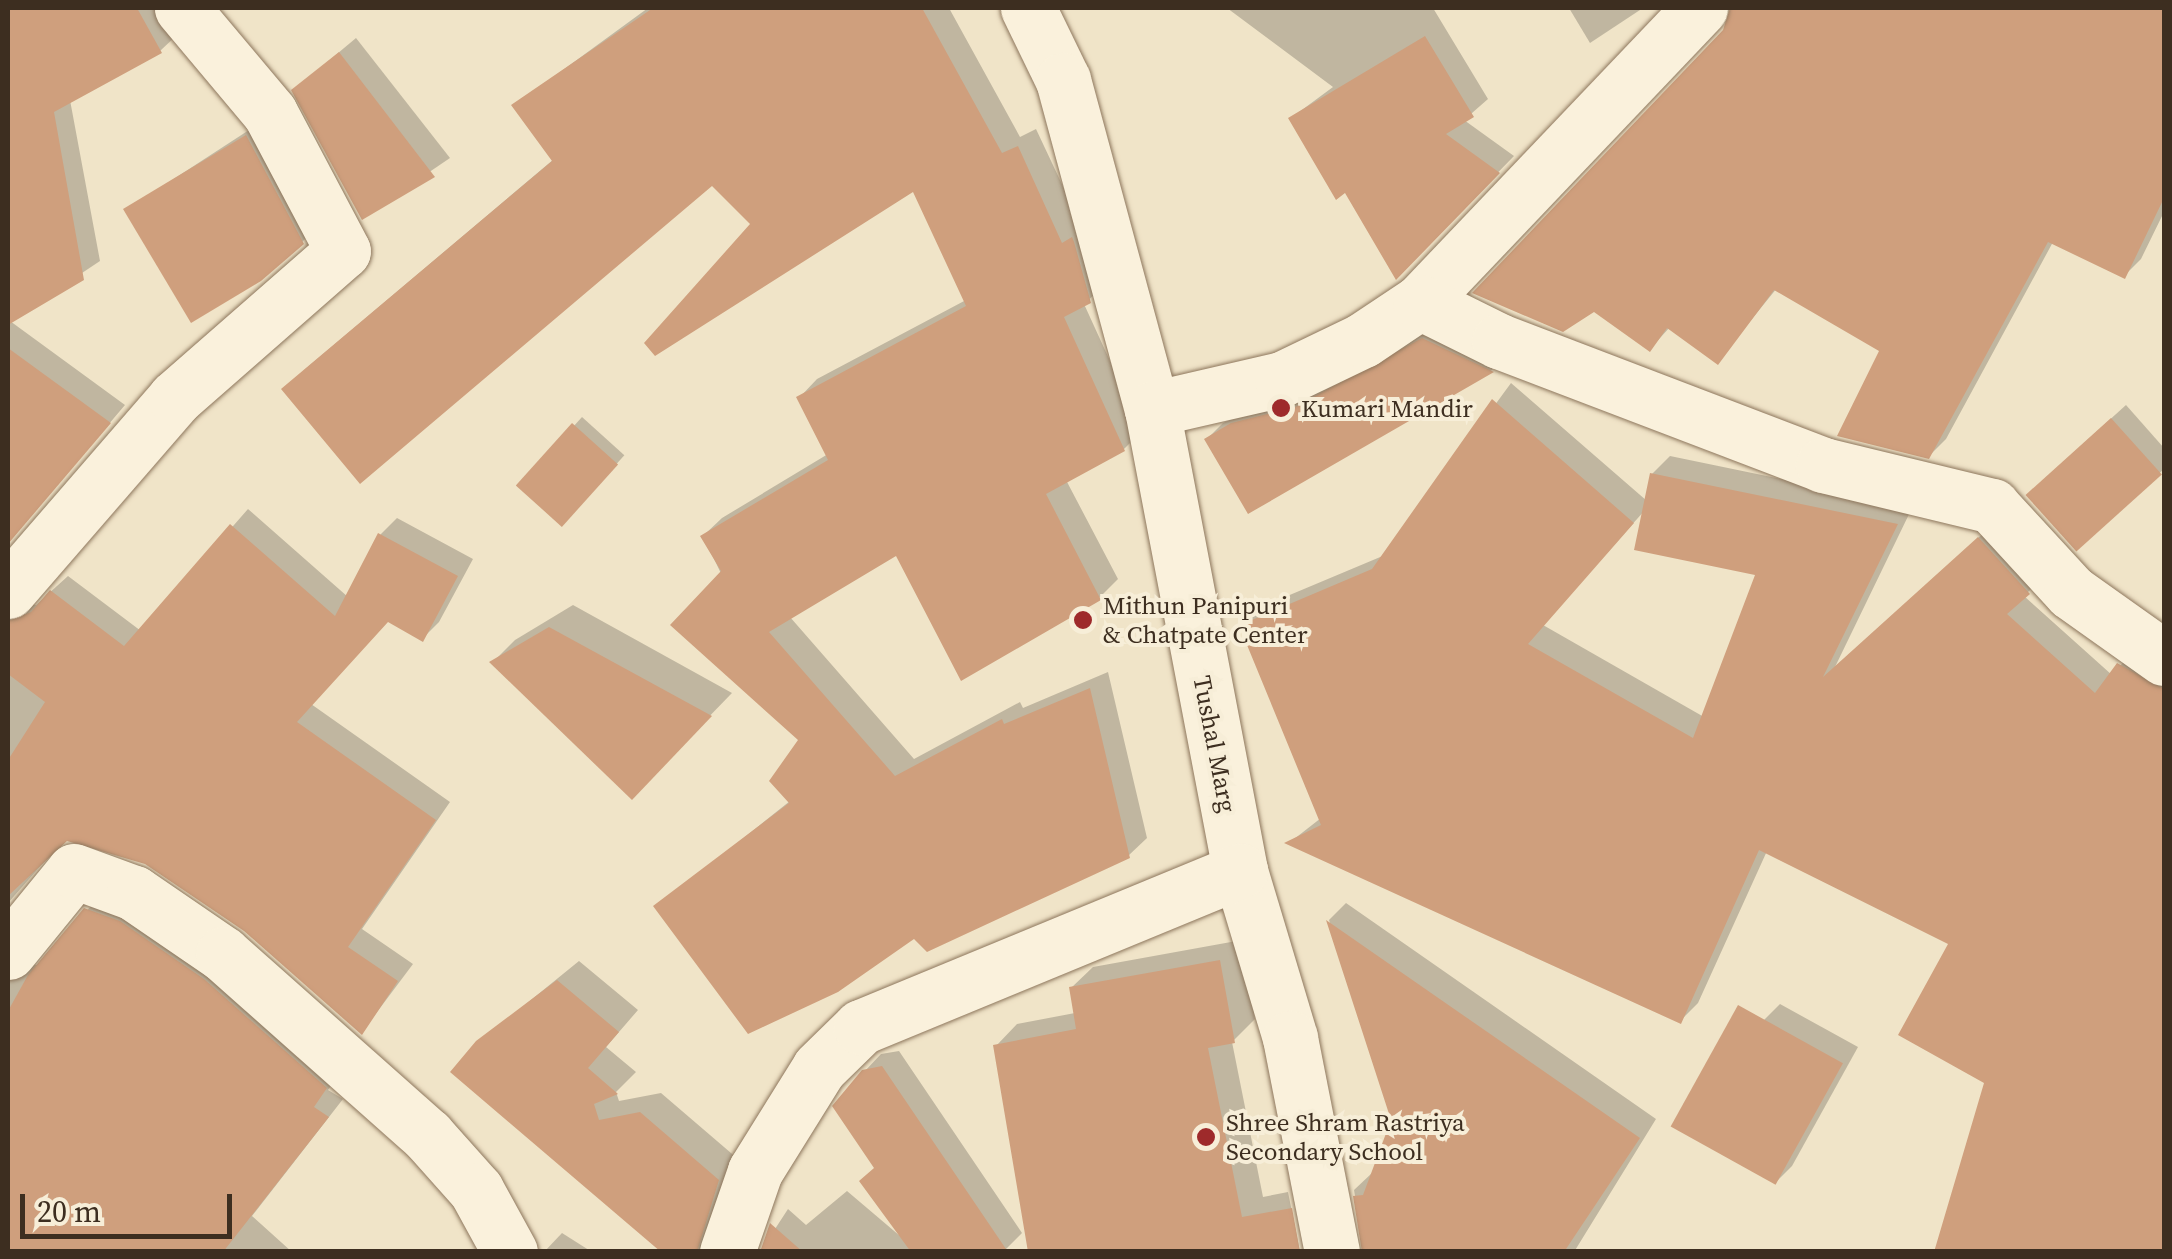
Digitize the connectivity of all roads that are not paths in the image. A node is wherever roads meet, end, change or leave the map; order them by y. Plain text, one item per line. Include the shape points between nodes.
1 (182, 8) edge
2 (1028, 8) edge
3 (1700, 8) edge
4 (1420, 302) junction
5 (1152, 408) junction
6 (8, 590) edge
7 (2164, 658) edge
8 (1240, 871) junction
9 (8, 952) edge
10 (510, 1252) edge
11 (728, 1252) edge
12 (1332, 1252) edge

1 - 6 street via 270,113 342,251 175,398
2 - 5 street, Tushal Marg via 1064,80
3 - 4 street
4 - 5 street via 1364,340 1282,378
4 - 7 street via 1499,340 1823,465 1992,506 2072,592
5 - 8 street, Tushal Marg
8 - 11 street via 861,1028 819,1068 755,1171
8 - 12 street, Tushal Marg via 1290,1038
9 - 10 street via 74,871 134,893 223,954 427,1136 476,1190

